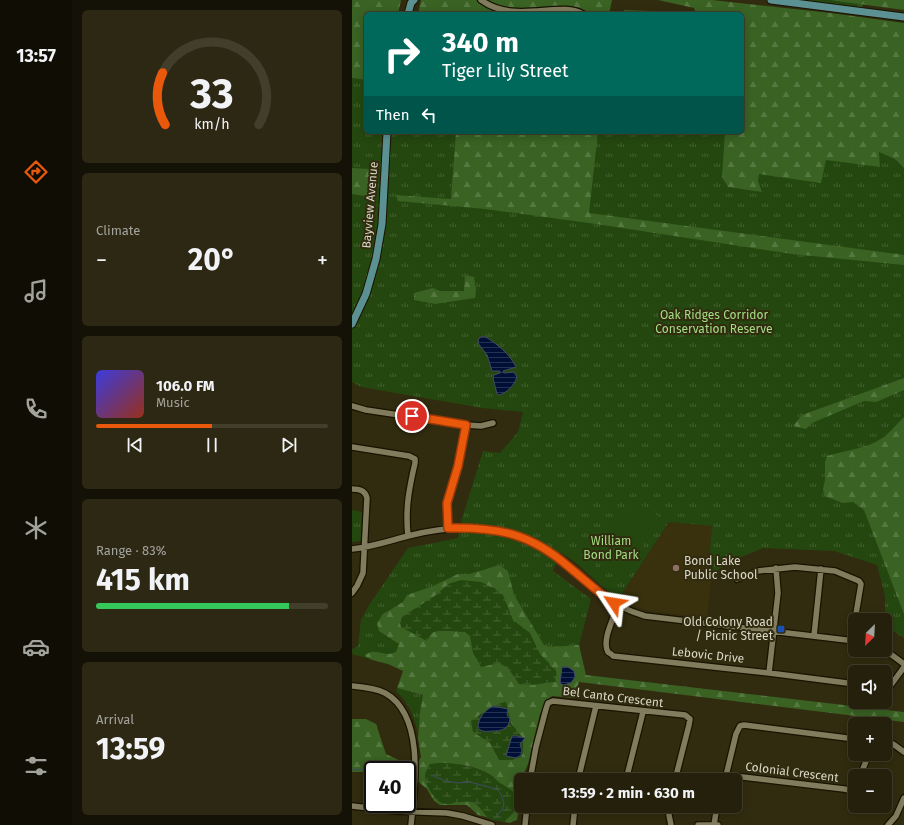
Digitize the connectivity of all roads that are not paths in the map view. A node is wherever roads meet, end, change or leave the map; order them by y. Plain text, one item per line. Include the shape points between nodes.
1 (481, 0) edge
2 (771, 0) edge
3 (412, 1) edge
4 (572, 4) dead end
5 (538, 5) dead end
6 (409, 12) edge
7 (582, 12) edge
8 (904, 17) edge
9 (387, 134) edge
10 (352, 324) edge
11 (352, 406) edge
12 (493, 423) dead end
13 (466, 425) junction
14 (352, 447) edge
15 (352, 489) edge
16 (448, 528) junction
17 (408, 536) junction
18 (365, 548) junction
19 (352, 549) edge
20 (776, 568) junction
21 (821, 569) junction
22 (737, 579) dead end
23 (352, 593) edge
24 (618, 605) junction
25 (856, 613) edge
26 (774, 632) junction
27 (814, 636) junction
28 (848, 640) edge
29 (892, 656) edge
30 (904, 666) edge
31 (769, 673) junction
32 (848, 683) edge
33 (892, 683) edge
34 (352, 686) edge
35 (596, 706) junction
36 (643, 712) junction
37 (848, 738) edge
38 (892, 744) edge
39 (904, 752) edge
40 (416, 761) edge
41 (531, 773) edge
42 (580, 773) edge
43 (628, 773) edge
44 (677, 773) edge
45 (726, 773) edge
46 (742, 779) edge
47 (848, 790) edge
48 (904, 798) edge
49 (352, 806) edge
50 (364, 807) edge
51 (416, 811) edge
52 (412, 813) edge
53 (526, 813) edge
54 (574, 813) edge
55 (669, 813) edge
56 (716, 813) edge
57 (411, 825) edge
58 (492, 825) edge
59 (524, 825) edge
60 (573, 825) edge
61 (671, 825) edge
62 (698, 825) edge
63 (714, 825) edge
64 (718, 825) edge
65 (888, 825) edge

1 - 5 street via 504,9
2 - 8 main road
3 - 6 main road
4 - 7 street
9 - 10 main road, Bayview Avenue via 382,224 376,259 366,294
11 - 13 street
12 - 13 street via 481,426
13 - 16 street via 447,503
14 - 17 street via 410,456 415,459 406,509
15 - 18 street via 358,489 366,494
16 - 17 street
16 - 24 street via 485,528 526,539 552,554 599,593
17 - 18 street
18 - 19 street
18 - 23 street via 363,574
20 - 21 street
20 - 22 street
20 - 26 street via 778,593
21 - 25 street via 835,571 859,581 861,589
21 - 27 street
24 - 26 street via 645,616
24 - 31 street, Lebovic Drive via 607,637 608,652 613,656
26 - 27 street
26 - 31 street
27 - 28 street
29 - 30 street
30 - 33 street
31 - 32 street, Lebovic Drive
34 - 40 street via 384,692 403,710 409,722
35 - 36 street, Bel Canto Crescent
35 - 41 street, Bel Canto Crescent via 553,701 548,704
35 - 42 street
36 - 43 street
36 - 44 street, Bel Canto Crescent via 685,715 690,719
37 - 45 street via 740,726
38 - 39 street
46 - 47 street, Colonial Crescent
48 - 65 street via 896,816
49 - 50 street
51 - 58 street via 452,814
52 - 57 street
53 - 59 street
54 - 60 street
55 - 61 street
56 - 63 street
62 - 63 street
63 - 64 street

